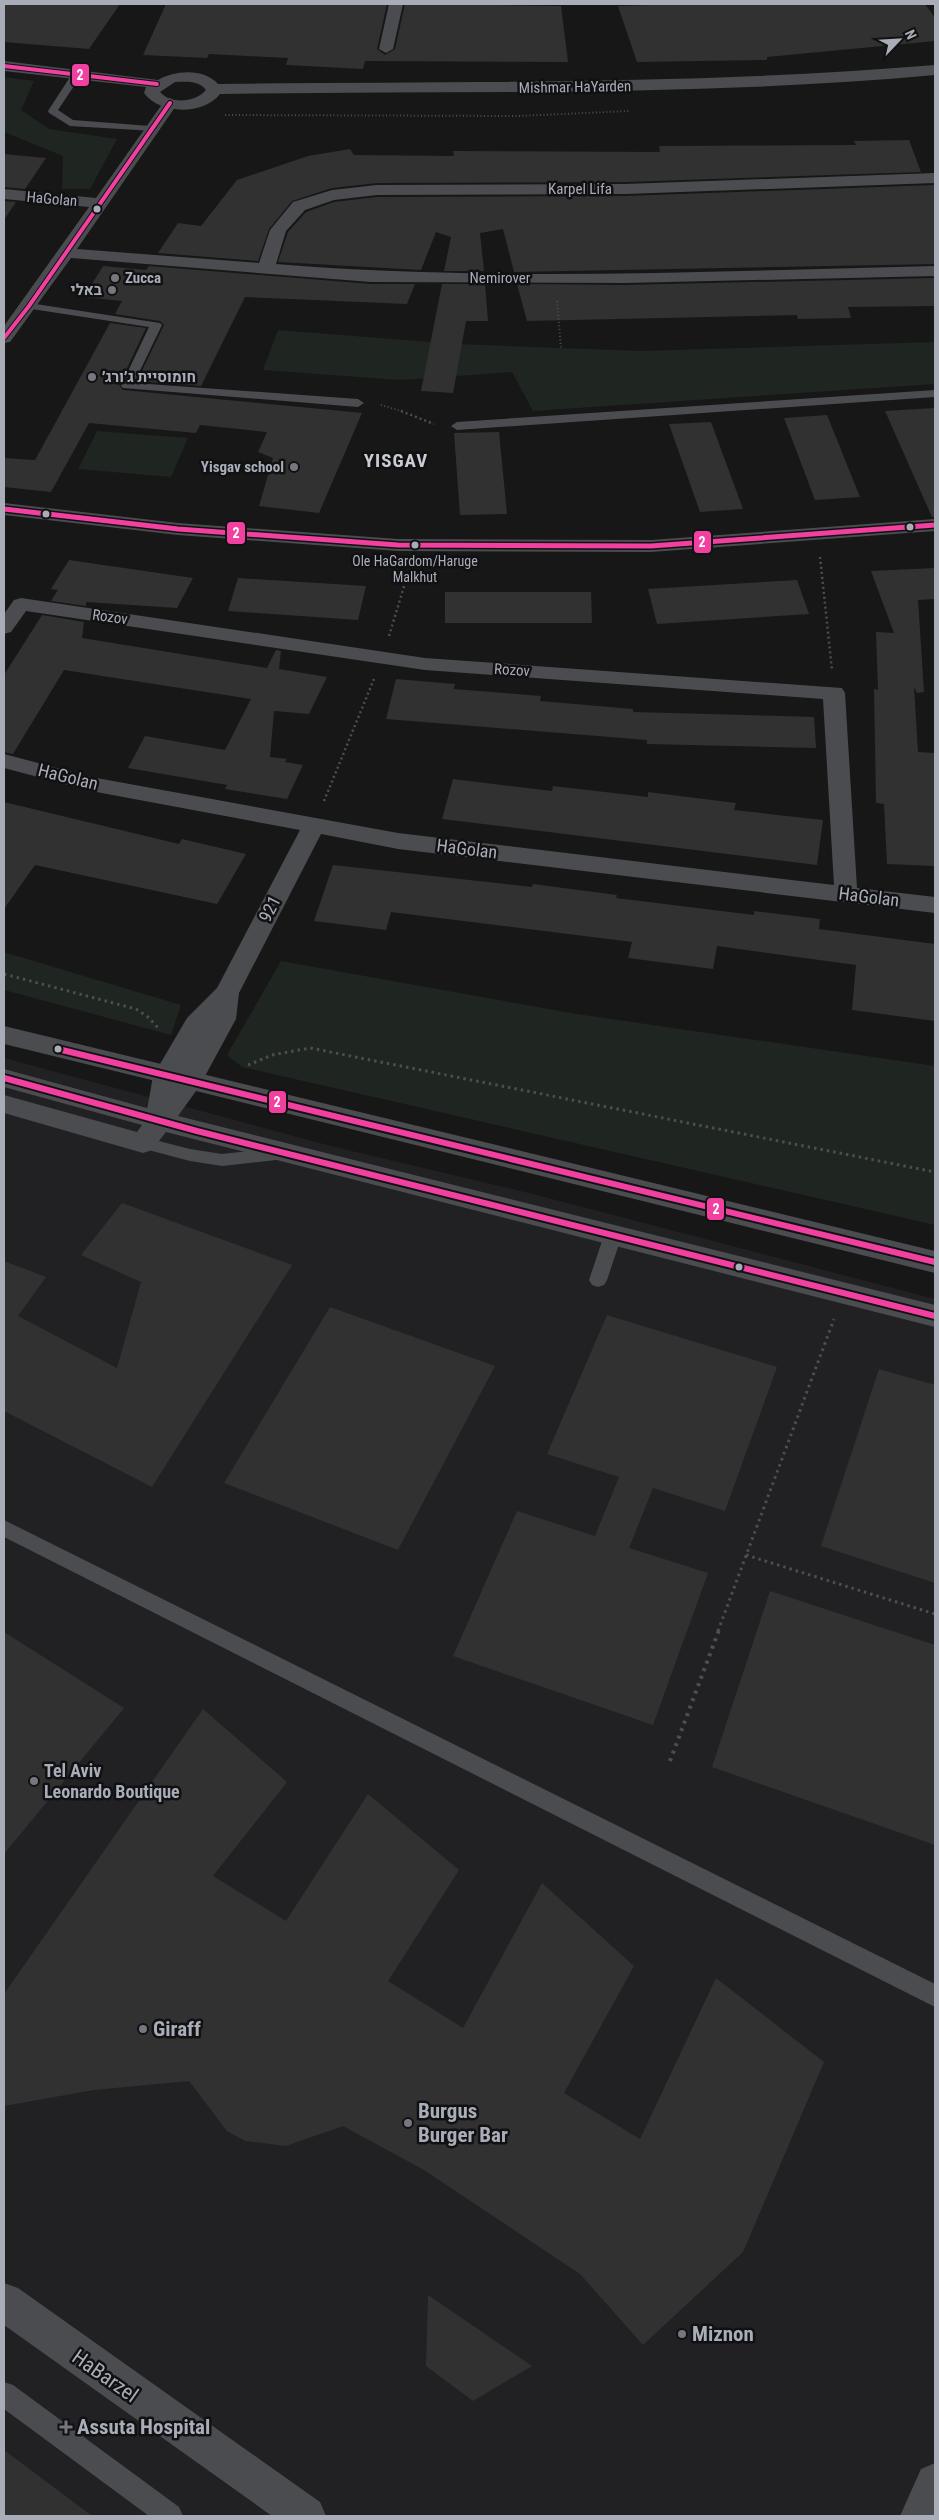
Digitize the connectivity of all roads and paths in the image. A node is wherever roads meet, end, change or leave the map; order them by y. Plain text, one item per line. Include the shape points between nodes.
1 (396, 4) edge
2 (386, 49) dead end
3 (4, 66) edge
4 (935, 70) edge
5 (77, 74) junction
6 (157, 84) junction
7 (214, 89) junction
8 (170, 103) junction
9 (150, 129) junction
10 (935, 178) edge
11 (4, 194) edge
12 (100, 203) junction
13 (66, 253) junction
14 (266, 269) junction
15 (935, 271) edge
16 (556, 278) junction
17 (29, 306) junction
18 (4, 338) edge
19 (561, 348) dead end
20 (935, 393) edge
21 (358, 403) joint
22 (457, 426) joint
23 (4, 509) edge
24 (935, 525) edge
25 (818, 534) junction
26 (417, 546) junction
27 (4, 628) edge
28 (383, 658) junction
29 (834, 693) junction
30 (4, 761) edge
31 (314, 825) junction
32 (846, 894) junction
33 (935, 905) edge
34 (4, 974) edge
35 (4, 1035) edge
36 (182, 1072) junction
37 (4, 1078) edge
38 (4, 1104) edge
39 (158, 1121) junction
40 (143, 1143) junction
41 (286, 1153) junction
42 (935, 1172) edge
43 (613, 1236) junction
44 (935, 1262) edge
45 (598, 1280) dead end
46 (844, 1293) junction
47 (935, 1316) edge
48 (4, 1528) edge
49 (746, 1555) junction
50 (935, 1614) edge
51 (670, 1761) dead end
52 (935, 1996) edge
53 (4, 2302) edge
54 (4, 2394) edge
55 (935, 2483) edge
56 (292, 2513) edge
57 (170, 2516) edge
58 (920, 2516) edge

1 - 2 street
3 - 5 street
4 - 7 street, Mishmar HaYarden via 857,78 692,86
5 - 6 street
5 - 9 lane via 53,111 70,122
6 - 7 street via 172,78 191,77 208,81
6 - 8 street via 152,93
7 - 8 street via 208,98 201,101
8 - 9 street
9 - 12 street
10 - 14 street, Karpel Lifa via 625,189 376,190 332,195 299,206 278,230
11 - 12 street, HaGolan
12 - 13 street
13 - 14 street, Nemirover
13 - 17 street
14 - 16 street, Nemirover via 371,277
15 - 16 street, Nemirover
16 - 19 path
17 - 18 street
17 - 21 lane via 156,324 127,386
20 - 22 lane
21 - 22 path via 392,406 420,421
23 - 26 street via 178,529
24 - 25 street
25 - 26 street via 651,546
25 - 29 path
26 - 28 path
27 - 28 street, Rozov via 21,604
28 - 29 street, Rozov via 425,664
28 - 31 path
29 - 32 street
30 - 31 street, HaGolan via 91,784
31 - 32 street, HaGolan via 398,841
31 - 36 street, 921 via 227,993 223,1019
32 - 33 street, HaGolan
34 - 36 path via 136,1009 156,1024
35 - 36 street
36 - 39 street, 921
36 - 42 path via 230,1077 242,1067 272,1055 310,1048
36 - 44 street
37 - 39 street
38 - 40 street
39 - 40 street, 921
39 - 41 street
40 - 41 lane via 222,1160
41 - 43 street
43 - 45 lane
43 - 46 street
46 - 47 street
46 - 49 path
48 - 52 lane
49 - 50 path
49 - 51 path
53 - 56 street, HaBarzel
54 - 57 lane
55 - 58 street

